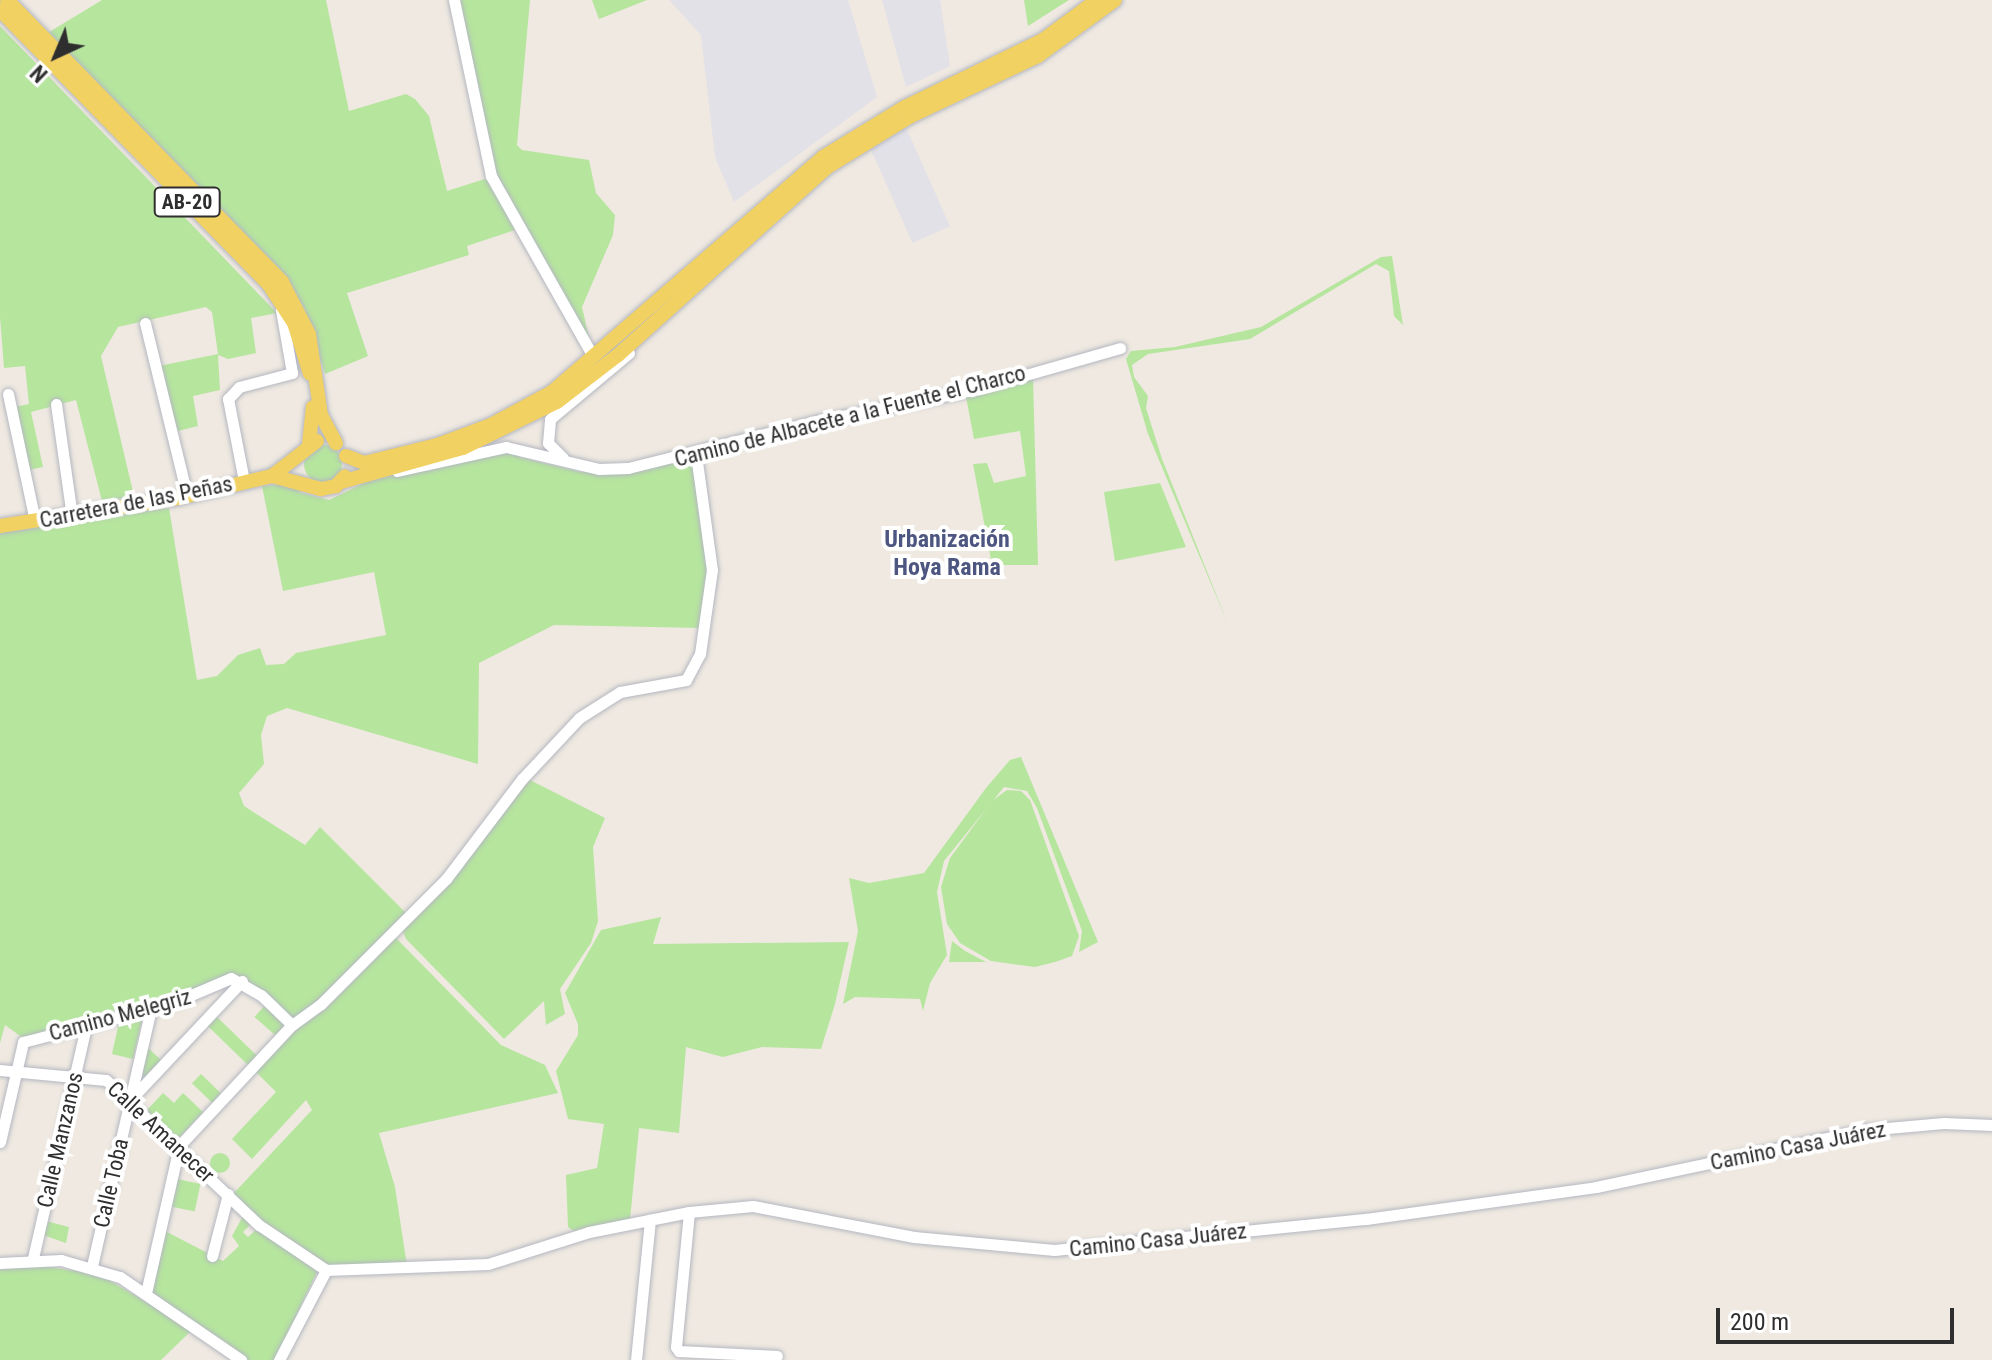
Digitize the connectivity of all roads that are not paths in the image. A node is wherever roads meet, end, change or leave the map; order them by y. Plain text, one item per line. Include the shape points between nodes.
1 (7, 0) edge
2 (454, 0) edge
3 (1097, 0) edge
4 (1115, 0) edge
5 (0, 10) edge
6 (281, 310) dead end
7 (145, 323) dead end
8 (649, 327) junction
9 (1120, 348) dead end
10 (591, 353) dead end
11 (8, 394) dead end
12 (56, 404) dead end
13 (311, 435) junction
14 (336, 443) junction
15 (696, 454) junction
16 (346, 456) junction
17 (579, 465) junction
18 (380, 471) junction
19 (272, 476) junction
20 (244, 481) junction
21 (341, 482) junction
22 (309, 484) junction
23 (187, 495) junction
24 (72, 516) junction
25 (35, 521) junction
26 (0, 526) edge
27 (242, 981) junction
28 (151, 1008) junction
29 (87, 1023) junction
30 (292, 1025) junction
31 (0, 1070) edge
32 (17, 1071) junction
33 (75, 1076) junction
34 (130, 1100) junction
35 (1992, 1125) edge
36 (0, 1142) edge
37 (179, 1146) junction
38 (228, 1194) junction
39 (689, 1212) junction
40 (650, 1220) junction
41 (212, 1256) dead end
42 (33, 1258) junction
43 (0, 1263) edge
44 (92, 1266) junction
45 (326, 1270) junction
46 (146, 1293) junction
47 (777, 1356) dead end
48 (241, 1360) edge
49 (279, 1360) edge
50 (636, 1360) edge

1 - 13 main road, AB-20 via 282,282 309,334
2 - 10 street via 491,176
3 - 16 main road via 1043,40 905,107 823,157 591,363 530,406 468,435 415,451 364,463
4 - 8 main road via 1051,48 909,117 829,166
5 - 13 main road, AB-20 via 280,298 294,323 310,376
6 - 20 street via 292,373 239,387 228,399
7 - 23 street
8 - 17 street via 609,374 547,425 551,447
8 - 18 main road via 576,389 523,422 463,448
9 - 15 street, Camino de Albacete a la Fuente el Charco via 973,390 816,421
11 - 25 street
12 - 24 street
13 - 14 main road
13 - 14 main road
13 - 19 main road
13 - 22 main road via 299,469
14 - 16 main road
15 - 17 street, Camino de Albacete a la Fuente el Charco via 628,468
15 - 30 street via 712,570 700,654 686,680 599,701 522,779 446,879 321,1004
16 - 21 main road
17 - 18 street, Camino de Albacete a la Fuente el Charco via 506,447 438,465
18 - 21 main road
19 - 20 main road, Carretera de las Peñas
19 - 22 main road
20 - 23 main road, Carretera de las Peñas
21 - 22 main road via 329,488
23 - 24 main road, Carretera de las Peñas
24 - 25 main road, Carretera de las Peñas
25 - 26 main road, Carretera de las Peñas
27 - 28 street, Camino Melegriz via 231,978
27 - 30 street
27 - 34 street
28 - 29 street, Camino Melegriz
28 - 34 street, Calle Toba
29 - 32 street, Camino Melegriz via 23,1042
29 - 33 street, Calle Manzanos
30 - 37 street
31 - 32 street, Calle Amanecer
32 - 33 street, Calle Amanecer
32 - 36 street
33 - 34 street, Calle Amanecer via 106,1080
33 - 42 street, Calle Manzanos
34 - 37 street, Calle Amanecer
34 - 44 street, Calle Toba
35 - 39 street, Camino Casa Juárez via 1865,1130 1581,1190 1366,1219 1054,1250 914,1237 753,1206
37 - 38 street, Calle Amanecer
37 - 46 street
38 - 41 street
38 - 45 street, Calle Amanecer via 259,1225
39 - 40 street, Camino Casa Juárez
39 - 47 street via 676,1347
40 - 45 street, Camino Casa Juárez via 488,1264
40 - 50 street
42 - 43 street
42 - 44 street
44 - 46 street
45 - 49 street
46 - 48 street

